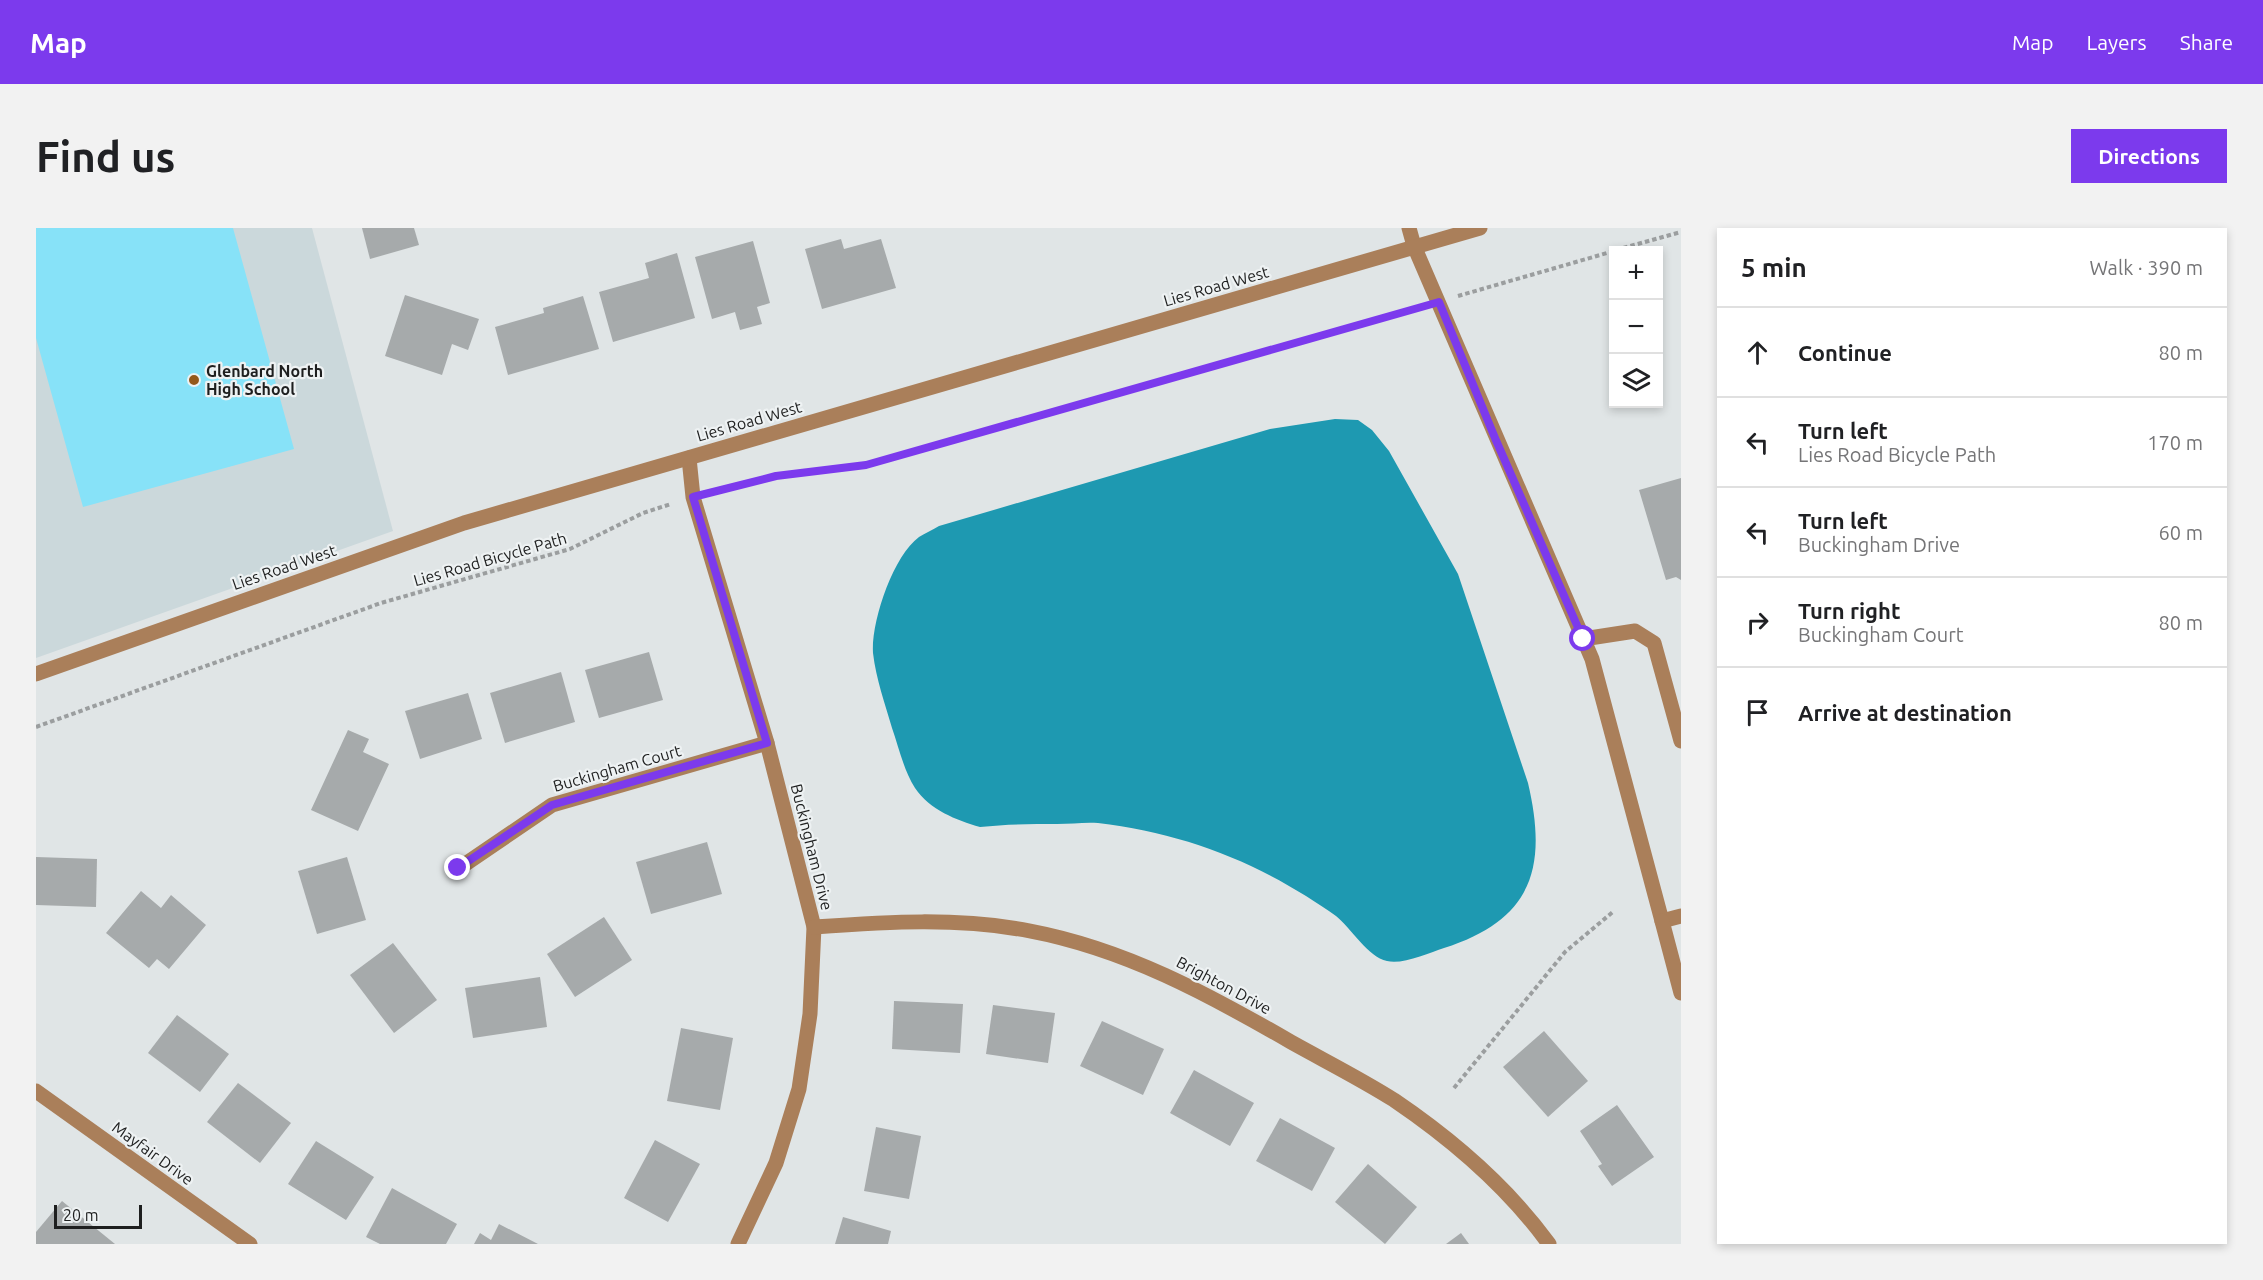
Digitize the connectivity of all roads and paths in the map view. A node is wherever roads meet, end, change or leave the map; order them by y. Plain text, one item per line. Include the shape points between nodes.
1 (1409, 228) edge
2 (1480, 228) edge
3 (1681, 232) edge
4 (1414, 246) junction
5 (1632, 246) edge
6 (1609, 253) edge
7 (1439, 302) junction
8 (689, 458) junction
9 (693, 497) junction
10 (1583, 639) junction
11 (36, 674) edge
12 (36, 727) edge
13 (1681, 741) edge
14 (767, 743) junction
15 (458, 868) dead end
16 (1614, 911) dead end
17 (1681, 916) edge
18 (1662, 921) junction
19 (814, 927) junction
20 (1681, 993) edge
21 (1454, 1088) dead end
22 (36, 1091) edge
23 (250, 1244) edge
24 (738, 1244) edge
25 (1549, 1244) edge

1 - 4 street
2 - 4 street, Lies Road West
3 - 5 path, Lies Road Bicycle Path
4 - 7 street
4 - 8 street, Lies Road West
6 - 7 path, Lies Road Bicycle Path
7 - 9 path, Lies Road Bicycle Path via 866,465 776,476
7 - 10 street
8 - 9 street, Buckingham Drive
8 - 11 street, Lies Road West via 464,523
9 - 12 path, Lies Road Bicycle Path via 643,513 570,549 381,603
9 - 14 street, Buckingham Drive
10 - 13 street via 1635,631 1654,643
10 - 18 street via 1592,659
14 - 15 street, Buckingham Court via 552,805
14 - 19 street, Buckingham Drive
16 - 21 path via 1565,952
17 - 18 street
18 - 20 street
19 - 24 street, Buckingham Drive via 810,1014 799,1089 776,1163
19 - 25 street, Brighton Drive via 916,921 975,923 1030,931 1138,962 1230,1006 1392,1099 1444,1136 1492,1178
22 - 23 street, Mayfair Drive

